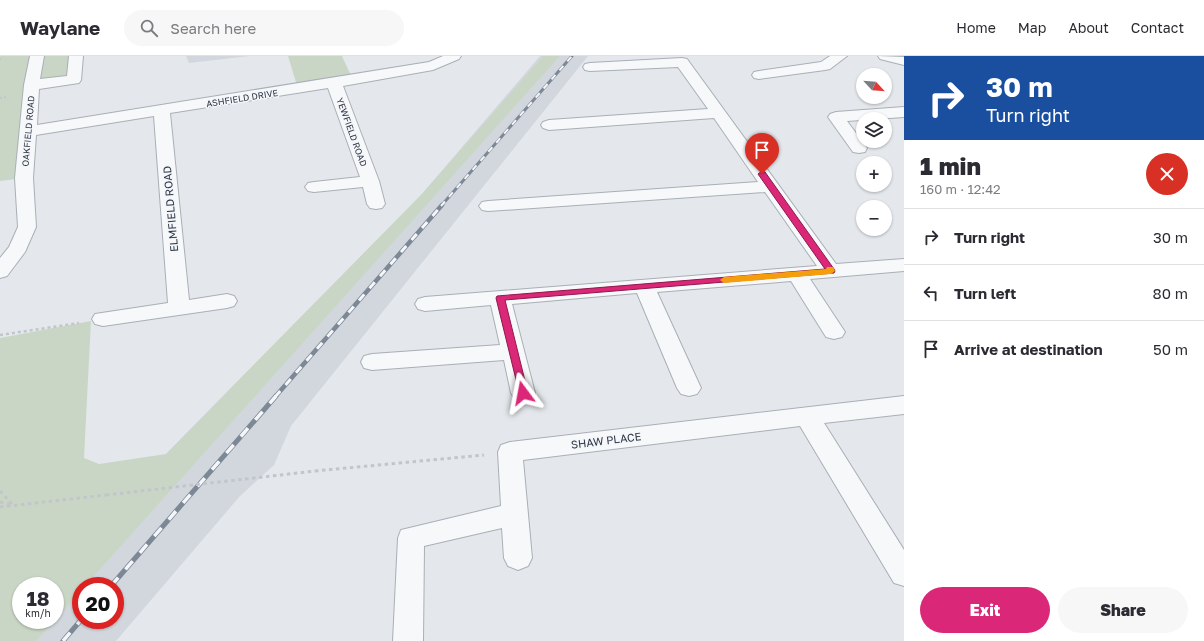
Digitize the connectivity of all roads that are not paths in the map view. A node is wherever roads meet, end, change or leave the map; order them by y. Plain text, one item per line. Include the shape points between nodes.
1 (37, 56) edge
2 (76, 56) edge
3 (454, 56) edge
4 (840, 56) edge
5 (885, 56) edge
6 (651, 60) edge
7 (904, 61) edge
8 (590, 67) dead end
9 (759, 75) dead end
10 (334, 83) junction
11 (32, 85) junction
12 (162, 111) junction
13 (904, 112) edge
14 (719, 113) junction
15 (892, 113) edge
16 (856, 116) edge
17 (549, 125) dead end
18 (28, 131) junction
19 (856, 144) edge
20 (370, 181) junction
21 (771, 186) junction
22 (314, 188) dead end
23 (376, 204) dead end
24 (488, 206) dead end
25 (904, 265) edge
26 (831, 271) junction
27 (0, 272) edge
28 (797, 274) junction
29 (644, 286) junction
30 (500, 298) junction
31 (227, 301) dead end
32 (425, 304) dead end
33 (179, 308) junction
34 (103, 319) road end
35 (834, 332) dead end
36 (513, 352) junction
37 (372, 362) dead end
38 (689, 388) dead end
39 (523, 393) dead end
40 (904, 405) edge
41 (807, 417) junction
42 (515, 514) junction
43 (518, 558) dead end
44 (904, 574) edge
45 (408, 641) edge

1 - 11 street, OAKFIELD ROAD
2 - 11 street, OAKFIELD ROAD via 74,80
3 - 10 street, ASHFIELD DRIVE via 433,66
4 - 9 street via 825,66
5 - 7 street
6 - 8 street
6 - 14 street via 682,62
10 - 12 street, ASHFIELD DRIVE
10 - 20 street, YEWFIELD ROAD
11 - 18 street, OAKFIELD ROAD
12 - 18 street, ASHFIELD DRIVE
12 - 33 street, ELMFIELD ROAD
13 - 15 street
14 - 17 street
14 - 21 street
16 - 19 street via 836,117
18 - 27 street, OAKFIELD ROAD via 24,178 27,227 18,248
20 - 22 street, YEWFIELD ROAD
20 - 23 street, YEWFIELD ROAD
21 - 24 street
21 - 26 street
25 - 26 street
26 - 28 street
28 - 29 street
28 - 35 street
29 - 30 street
29 - 38 street
30 - 32 street
30 - 36 street
31 - 33 street
33 - 34 street
36 - 37 street
36 - 39 street
40 - 41 street, SHAW PLACE
41 - 42 street, SHAW PLACE via 510,452
41 - 44 street
42 - 43 street
42 - 45 street via 411,538

